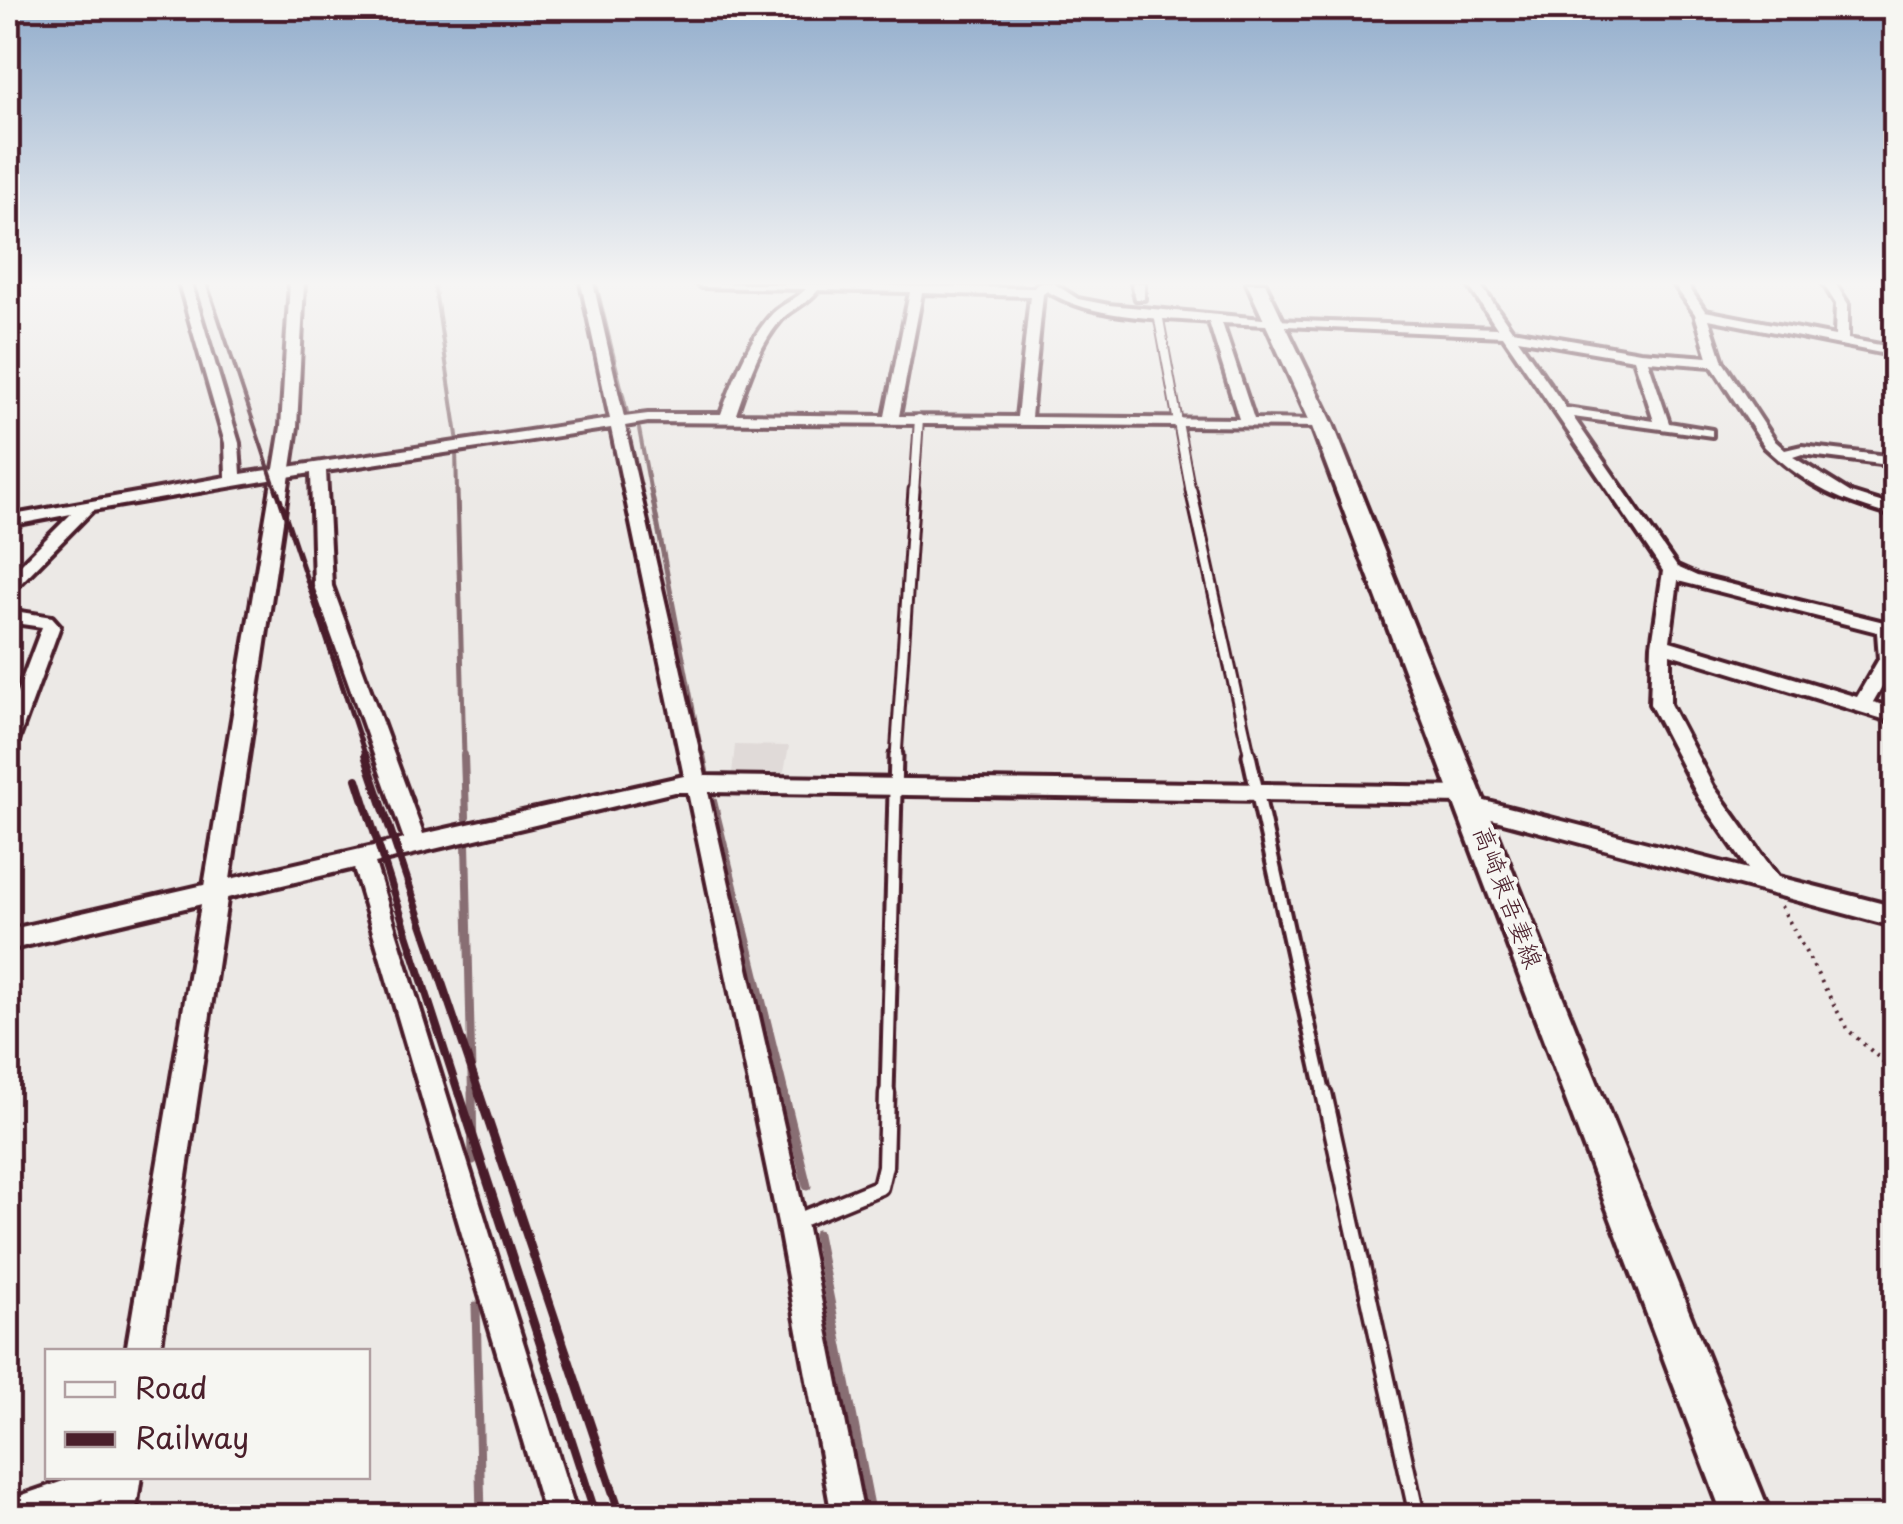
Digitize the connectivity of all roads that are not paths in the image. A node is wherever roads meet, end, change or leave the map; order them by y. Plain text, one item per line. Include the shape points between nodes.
1 (206, 354) edge
2 (293, 354) edge
3 (603, 354) edge
4 (755, 354) edge
5 (904, 354) edge
6 (1033, 354) edge
7 (1165, 354) edge
8 (1226, 354) edge
9 (1288, 354) edge
10 (1519, 354) edge
11 (1629, 354) edge
12 (1714, 354) edge
13 (1640, 356) junction
14 (1716, 362) junction
15 (1559, 411) junction
16 (1024, 418) junction
17 (726, 419) junction
18 (919, 419) junction
19 (618, 420) junction
20 (891, 421) junction
21 (1248, 421) junction
22 (1176, 423) junction
23 (1322, 424) junction
24 (1662, 424) junction
25 (1708, 433) dead end
26 (1782, 455) junction
27 (1896, 462) edge
28 (318, 469) junction
29 (282, 474) junction
30 (234, 480) junction
31 (86, 509) junction
32 (1896, 512) edge
33 (8, 522) edge
34 (1671, 571) junction
35 (8, 586) edge
36 (8, 616) edge
37 (1891, 630) edge
38 (1661, 645) junction
39 (1861, 706) junction
40 (1896, 716) edge
41 (8, 741) edge
42 (694, 783) junction
43 (894, 788) junction
44 (1257, 791) junction
45 (1471, 801) junction
46 (416, 843) junction
47 (362, 857) junction
48 (1770, 884) junction
49 (216, 890) junction
50 (1896, 917) edge
51 (8, 940) edge
52 (792, 1223) junction
53 (143, 1349) edge
54 (117, 1479) edge
55 (123, 1479) edge
56 (8, 1516) edge
57 (117, 1516) edge
58 (561, 1516) edge
59 (848, 1516) edge
60 (1418, 1516) edge
61 (1747, 1516) edge

1 - 30 street via 232,443
2 - 29 street
3 - 19 street
4 - 17 street
5 - 20 street
6 - 16 street
7 - 22 lane
8 - 21 street
9 - 23 main road, 高崎東吾妻線
10 - 15 street
11 - 13 street
12 - 14 street
13 - 14 street
13 - 24 street
14 - 26 street
15 - 24 street
15 - 34 street
16 - 18 street
16 - 22 street
17 - 19 street
17 - 20 street
18 - 20 street
18 - 43 lane
19 - 28 street
19 - 42 street
21 - 22 street
21 - 23 street
22 - 44 lane
23 - 45 main road, 高崎東吾妻線
24 - 25 street
26 - 27 street via 1802,450
26 - 32 street via 1832,490
28 - 29 street
28 - 46 street via 323,586
29 - 30 street
29 - 49 street
30 - 31 street
31 - 33 street
31 - 35 street
34 - 37 street
34 - 38 street
36 - 41 street via 50,626
37 - 39 street via 1888,658
38 - 39 street
38 - 48 street via 1660,704 1706,792
39 - 40 street
42 - 43 street
42 - 46 street
42 - 52 street
43 - 44 street
43 - 52 lane via 885,1166 880,1187
44 - 45 street
44 - 60 lane
45 - 48 street
45 - 61 main road, 高崎東吾妻線
46 - 47 street
47 - 49 street
47 - 58 street
48 - 50 street
49 - 51 street
49 - 53 street
52 - 59 street
54 - 56 street
55 - 57 street

